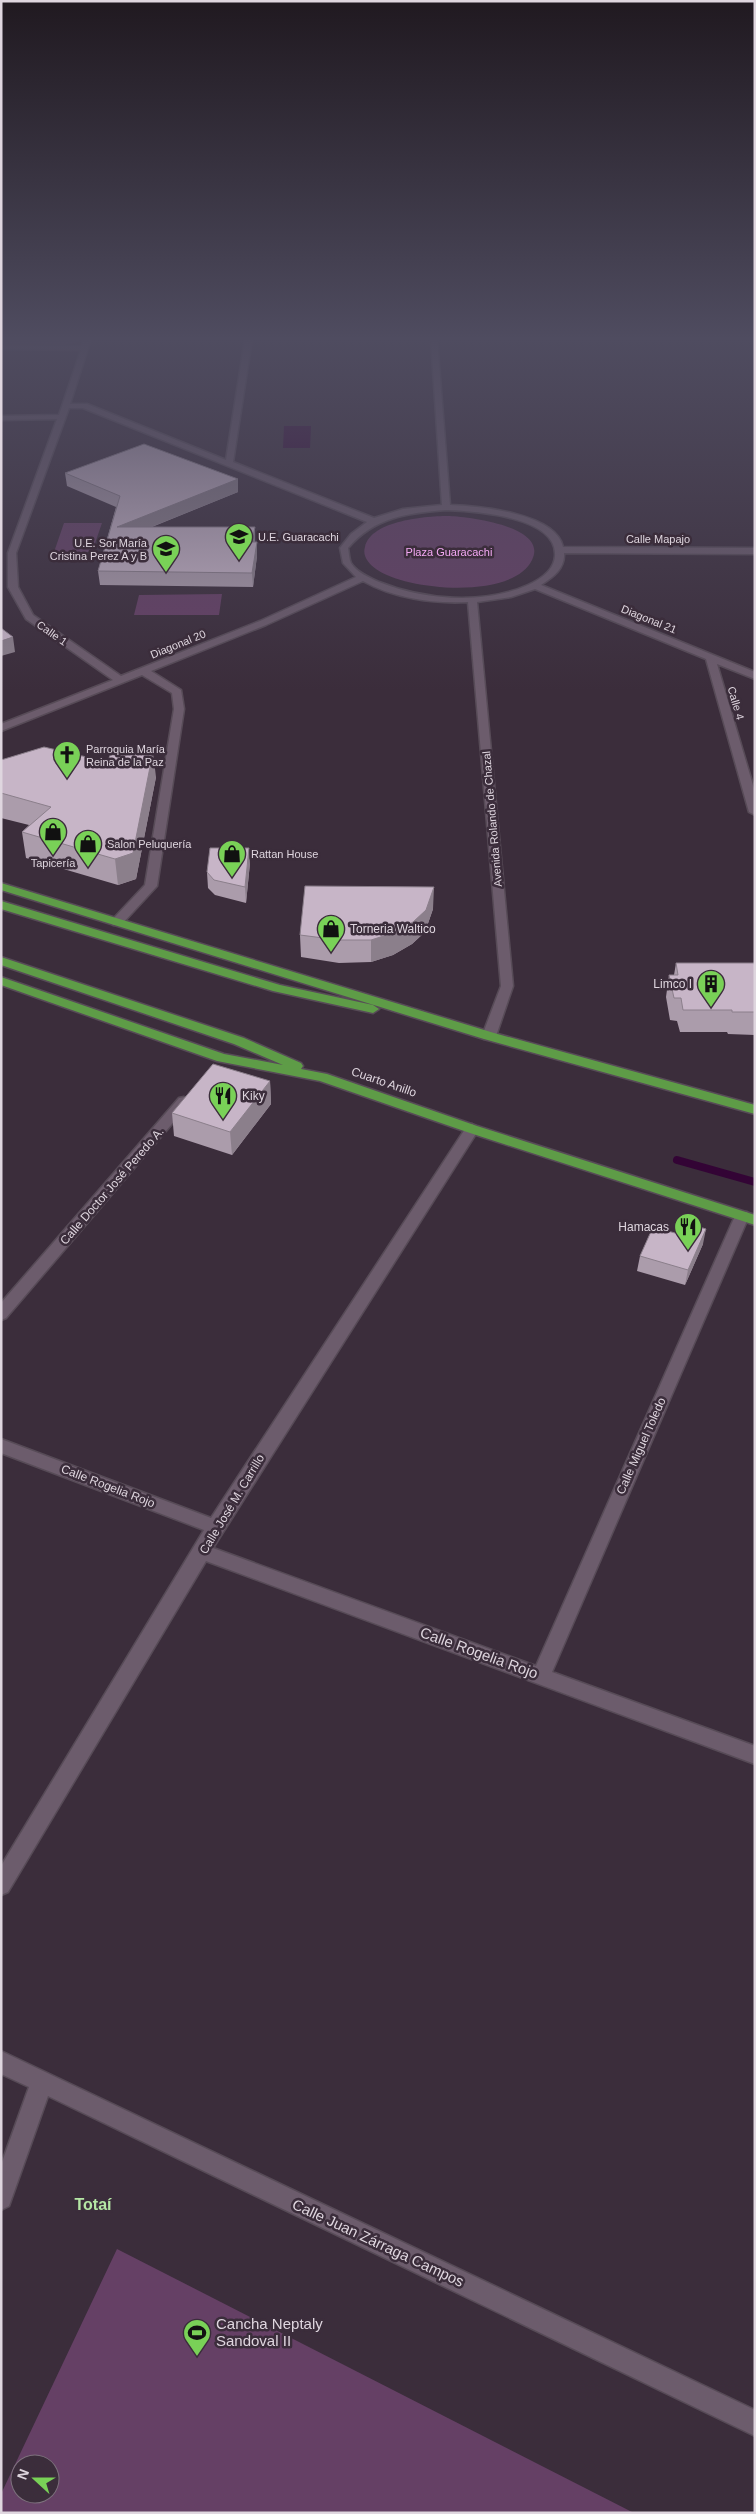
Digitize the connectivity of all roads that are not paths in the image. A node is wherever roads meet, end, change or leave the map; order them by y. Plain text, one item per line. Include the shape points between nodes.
1 (48, 456) edge
2 (212, 456) edge
3 (230, 456) edge
4 (442, 456) edge
5 (229, 463) junction
6 (446, 508) junction
7 (373, 521) junction
8 (560, 550) junction
9 (1, 552) edge
10 (755, 552) edge
11 (12, 553) junction
12 (362, 578) junction
13 (534, 585) junction
14 (472, 599) junction
15 (710, 657) junction
16 (144, 671) junction
17 (755, 676) edge
18 (121, 681) junction
19 (1, 728) edge
20 (755, 812) edge
21 (1, 886) edge
22 (1, 905) edge
23 (117, 922) junction
24 (1, 961) edge
25 (1, 981) edge
26 (489, 1036) junction
27 (222, 1058) junction
28 (209, 1073) edge
29 (322, 1077) junction
30 (196, 1088) edge
31 (755, 1110) edge
32 (472, 1129) junction
33 (748, 1218) edge
34 (1, 1314) edge
35 (1, 1446) edge
36 (215, 1527) junction
37 (202, 1552) junction
38 (541, 1676) junction
39 (755, 1755) edge
40 (1, 1886) edge
41 (1, 2062) edge
42 (42, 2083) junction
43 (1, 2198) edge
44 (755, 2422) edge

1 - 11 street, Calle 1
2 - 5 street
3 - 5 street
4 - 6 street
5 - 7 street
6 - 7 street via 411,511
6 - 8 street via 482,510 522,519 554,538
7 - 12 street via 354,533 344,548 347,563
8 - 10 street, Calle Mapajo
8 - 13 street via 559,562 550,574
9 - 11 street
11 - 18 street, Calle 1 via 13,587 29,617
12 - 14 street via 410,595
12 - 16 street, Diagonal 20 via 263,623
13 - 14 street via 502,595
13 - 15 street, Diagonal 21
14 - 26 street, Avenida Rolando de Chazal via 507,986
15 - 17 street, Diagonal 21
15 - 20 street, Calle 4
16 - 18 street, Diagonal 20
16 - 23 street via 177,692 179,709 152,886
18 - 19 street, Diagonal 20
21 - 23 highway
22 - 26 highway via 277,988
23 - 26 highway
24 - 29 highway via 239,1041
25 - 27 highway, Cuarto Anillo
26 - 31 highway
27 - 28 street
27 - 29 highway, Cuarto Anillo
29 - 32 highway, Cuarto Anillo
30 - 34 street, Calle Doctor José Peredo A.
32 - 33 highway, Cuarto Anillo
32 - 36 street, Calle José M. Carrillo
33 - 38 street, Calle Miguel Toledo
35 - 36 street, Calle Rogelia Rojo
36 - 37 street, Calle José M. Carrillo
37 - 38 street, Calle Rogelia Rojo
37 - 40 street, Calle José M. Carrillo
38 - 39 street, Calle Rogelia Rojo
41 - 42 street, Calle Juan Zárraga Campos
42 - 43 street
42 - 44 street, Calle Juan Zárraga Campos

